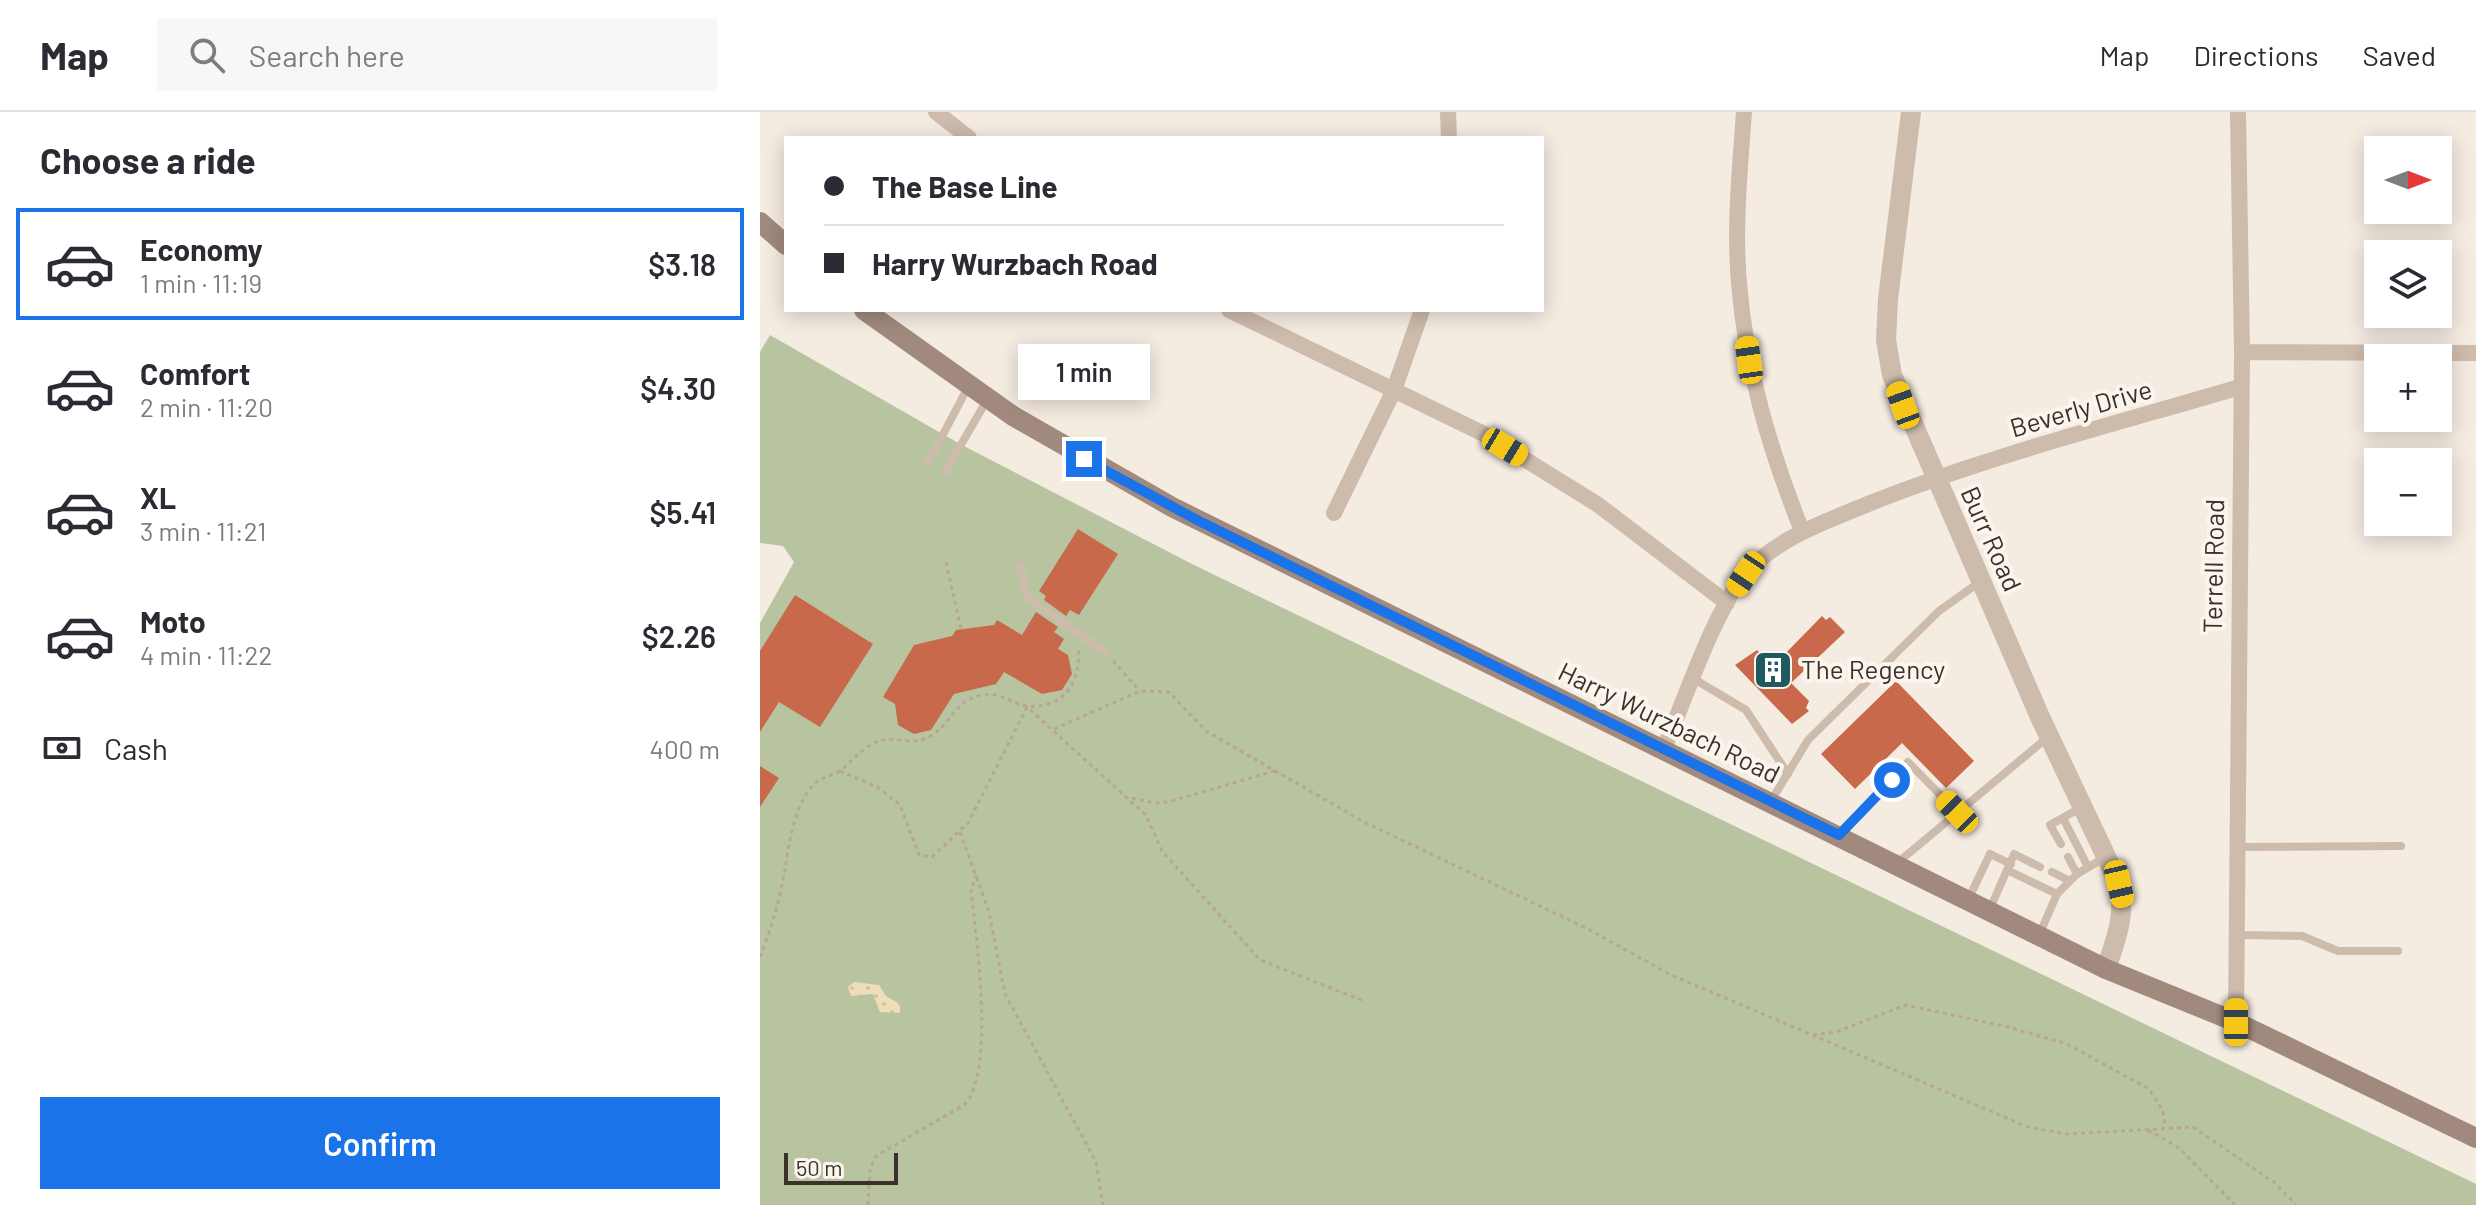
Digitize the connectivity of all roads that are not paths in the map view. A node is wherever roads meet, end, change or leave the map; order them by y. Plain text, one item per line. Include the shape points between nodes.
1 (936, 112) edge
2 (1448, 112) edge
3 (1744, 112) edge
4 (1911, 112) edge
5 (2238, 112) edge
6 (966, 136) edge
7 (1449, 136) edge
8 (760, 222) edge
9 (784, 243) edge
10 (867, 312) edge
11 (1233, 312) edge
12 (1421, 312) edge
13 (2242, 352) junction
14 (2476, 353) edge
15 (969, 387) junction
16 (2240, 387) junction
17 (1394, 390) junction
18 (988, 399) junction
19 (928, 463) dead end
20 (945, 472) dead end
21 (1935, 477) junction
22 (1334, 513) dead end
23 (1802, 531) junction
24 (1020, 566) dead end
25 (1981, 581) junction
26 (1727, 603) junction
27 (1105, 652) road end
28 (1694, 679) junction
29 (2049, 737) junction
30 (1664, 748) junction
31 (1788, 774) junction
32 (1771, 801) junction
33 (2082, 807) junction
34 (1957, 812) junction
35 (2063, 818) junction
36 (1839, 835) junction
37 (2061, 844) dead end
38 (2401, 846) dead end
39 (2235, 847) junction
40 (2068, 857) dead end
41 (2097, 862) junction
42 (1896, 864) junction
43 (2009, 867) junction
44 (2040, 867) dead end
45 (2052, 872) dead end
46 (2074, 878) junction
47 (2057, 894) junction
48 (1968, 900) junction
49 (1989, 911) junction
50 (2039, 935) junction
51 (2235, 935) junction
52 (2398, 951) dead end
53 (2106, 969) junction
54 (2236, 1022) junction
55 (2476, 1138) edge

1 - 6 street
2 - 7 street
3 - 23 street via 1739,284 1757,403
4 - 21 street, Burr Road via 1886,340 1892,375
5 - 13 street, Terrell Road
8 - 9 main road
10 - 15 main road, Harry Wurzbach Road
11 - 17 street
12 - 17 street
13 - 14 street
13 - 16 street, Terrell Road
15 - 18 main road, Harry Wurzbach Road
15 - 19 lane
16 - 21 street, Beverly Drive
16 - 39 street, Terrell Road
17 - 22 street
17 - 26 street via 1482,433 1597,504
18 - 20 lane
18 - 30 main road, Harry Wurzbach Road via 1172,507
21 - 23 street, Beverly Drive
21 - 25 street, Burr Road
23 - 26 street, Beverly Drive via 1765,555
24 - 27 lane via 1027,597
25 - 29 street, Burr Road
25 - 31 lane via 1939,611 1808,740
26 - 28 street, Beverly Drive
28 - 30 street, Beverly Drive
28 - 31 lane via 1746,710
29 - 33 street, Burr Road
29 - 34 lane
30 - 32 main road, Harry Wurzbach Road
31 - 32 lane
32 - 36 main road, Harry Wurzbach Road
33 - 35 lane
33 - 41 street, Burr Road
34 - 36 lane via 1908,762
34 - 42 lane
35 - 37 lane via 2050,825
35 - 41 lane
36 - 42 main road, Harry Wurzbach Road
38 - 39 lane
39 - 51 street, Terrell Road
40 - 46 lane
41 - 46 lane
41 - 53 street, Burr Road via 2124,905
42 - 48 main road, Harry Wurzbach Road
43 - 44 lane via 2014,854
43 - 47 lane
43 - 48 lane via 1990,854
43 - 49 lane
45 - 46 lane
46 - 47 lane
47 - 50 lane
48 - 49 main road, Harry Wurzbach Road
49 - 50 main road, Harry Wurzbach Road
50 - 53 main road, Harry Wurzbach Road
51 - 52 lane via 2302,936 2338,951
51 - 54 street, Terrell Road
53 - 54 main road, Harry Wurzbach Road
54 - 55 main road, Harry Wurzbach Road

